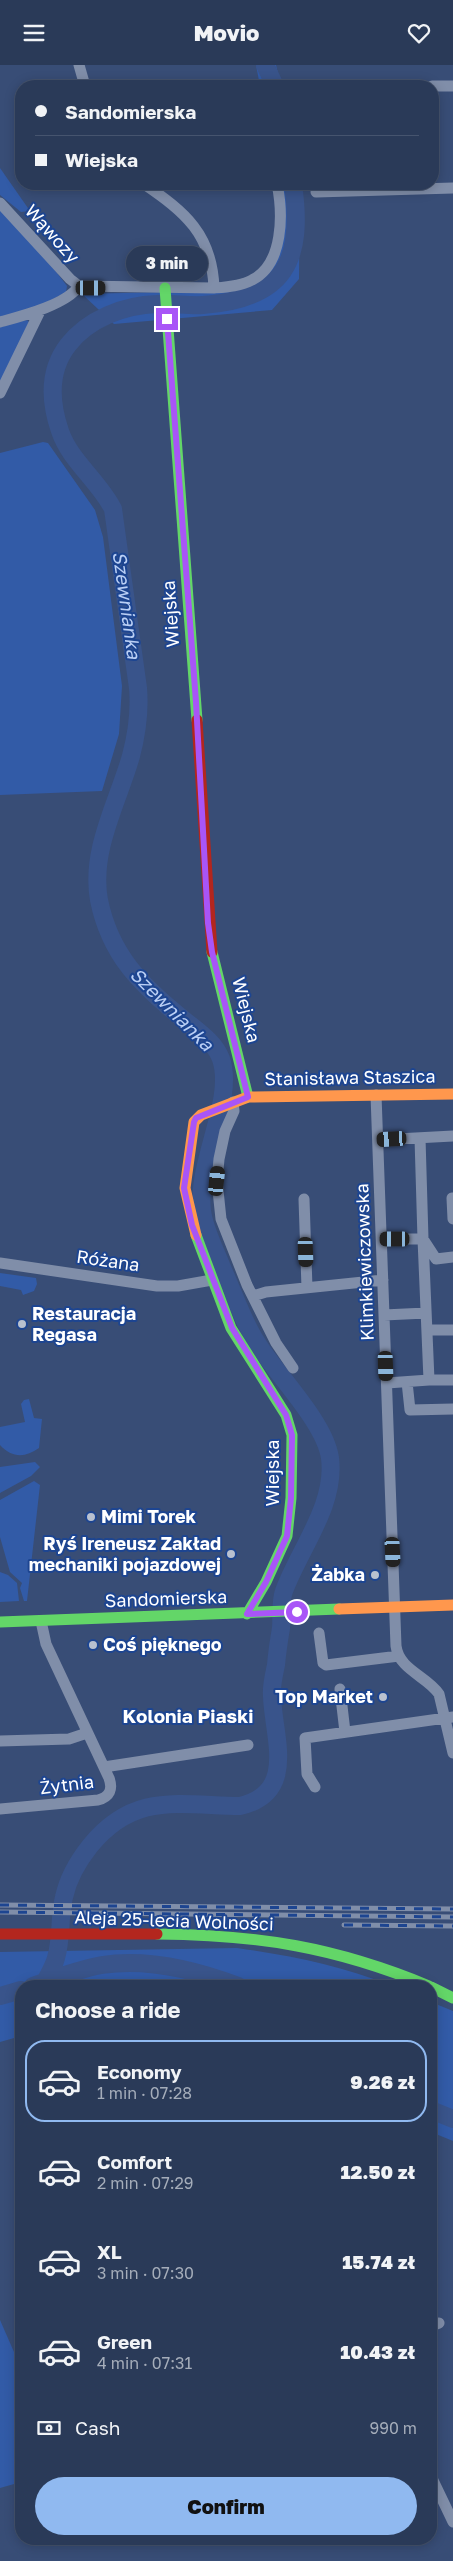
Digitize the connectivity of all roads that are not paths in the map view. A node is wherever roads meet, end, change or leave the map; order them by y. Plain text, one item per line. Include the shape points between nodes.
1 (79, 65) edge
2 (83, 80) edge
3 (439, 86) edge
4 (453, 86) edge
5 (439, 188) edge
6 (453, 188) edge
7 (153, 190) edge
8 (277, 190) edge
9 (384, 190) edge
10 (316, 192) dead end
11 (0, 203) edge
12 (80, 286) junction
13 (165, 288) junction
14 (214, 288) junction
15 (40, 311) junction
16 (0, 322) edge
17 (0, 393) edge
18 (453, 1094) edge
19 (376, 1095) junction
20 (248, 1097) junction
21 (233, 1103) junction
22 (453, 1136) edge
23 (420, 1138) junction
24 (378, 1139) junction
25 (452, 1198) edge
26 (304, 1199) dead end
27 (453, 1219) edge
28 (382, 1239) junction
29 (423, 1239) junction
30 (453, 1257) edge
31 (0, 1263) edge
32 (212, 1280) junction
33 (383, 1280) junction
34 (307, 1287) junction
35 (253, 1297) junction
36 (426, 1313) junction
37 (384, 1315) junction
38 (427, 1330) junction
39 (453, 1330) edge
40 (293, 1368) dead end
41 (428, 1380) junction
42 (453, 1380) edge
43 (407, 1382) junction
44 (387, 1383) junction
45 (453, 1409) edge
46 (453, 1605) edge
47 (395, 1608) junction
48 (247, 1614) junction
49 (41, 1621) junction
50 (0, 1622) edge
51 (319, 1633) dead end
52 (399, 1656) junction
53 (340, 1689) dead end
54 (450, 1717) edge
55 (345, 1732) junction
56 (87, 1733) junction
57 (0, 1741) edge
58 (248, 1745) dead end
59 (453, 1753) edge
60 (104, 1767) junction
61 (315, 1787) dead end
62 (0, 1809) edge
63 (0, 1934) edge
64 (412, 1980) edge
65 (437, 1990) edge
66 (453, 1998) edge
67 (437, 2488) edge
68 (453, 2522) edge

1 - 2 street
3 - 4 street
5 - 6 street
7 - 14 street via 174,205 197,228
8 - 14 street via 278,236 270,263 252,280
9 - 10 street
11 - 12 street, Wąwozy
12 - 13 street, Wąwozy
12 - 15 street, Wąwozy
13 - 14 street
13 - 20 street, Wiejska via 196,702 208,923 212,952
15 - 16 street, Wąwozy
15 - 17 street
18 - 19 street, Stanisława Staszica
19 - 20 street, Stanisława Staszica
19 - 24 street, Klimkiewiczowska
20 - 21 street, Wiejska
21 - 32 street, Wiejska via 201,1115 194,1122 184,1188 192,1225
21 - 35 street via 234,1111 225,1131 217,1181 221,1219
22 - 23 street
23 - 24 street
23 - 29 street
24 - 28 street, Klimkiewiczowska
25 - 27 street
26 - 34 street
28 - 29 street
28 - 33 street, Klimkiewiczowska
29 - 30 street via 436,1259
29 - 36 street
31 - 32 street, Różana via 157,1286
32 - 48 street, Wiejska via 232,1328 286,1415 292,1435 287,1536
33 - 34 street
33 - 37 street, Klimkiewiczowska
34 - 35 street via 266,1292
35 - 40 street via 276,1343
36 - 37 street
36 - 38 street
37 - 44 street, Klimkiewiczowska
38 - 39 street
38 - 41 street
41 - 42 street
41 - 43 street
43 - 44 street
43 - 45 street via 410,1410
44 - 47 street, Klimkiewiczowska
46 - 47 street, Sandomierska
47 - 48 street, Sandomierska
47 - 52 street, Klimkiewiczowska
48 - 49 street, Sandomierska
49 - 50 street, Sandomierska
49 - 56 street via 46,1644
51 - 52 street via 323,1663 326,1665
52 - 54 street via 434,1687
53 - 55 street
54 - 55 street
54 - 59 street
55 - 61 street via 305,1738 307,1774
56 - 57 street via 69,1739
56 - 60 street
58 - 60 street
60 - 62 street, Żytnia via 111,1789 101,1799
63 - 64 street, Aleja 25-lecia Wolności via 214,1937 281,1942 369,1963
65 - 66 street, Aleja 25-lecia Wolności
67 - 68 street

